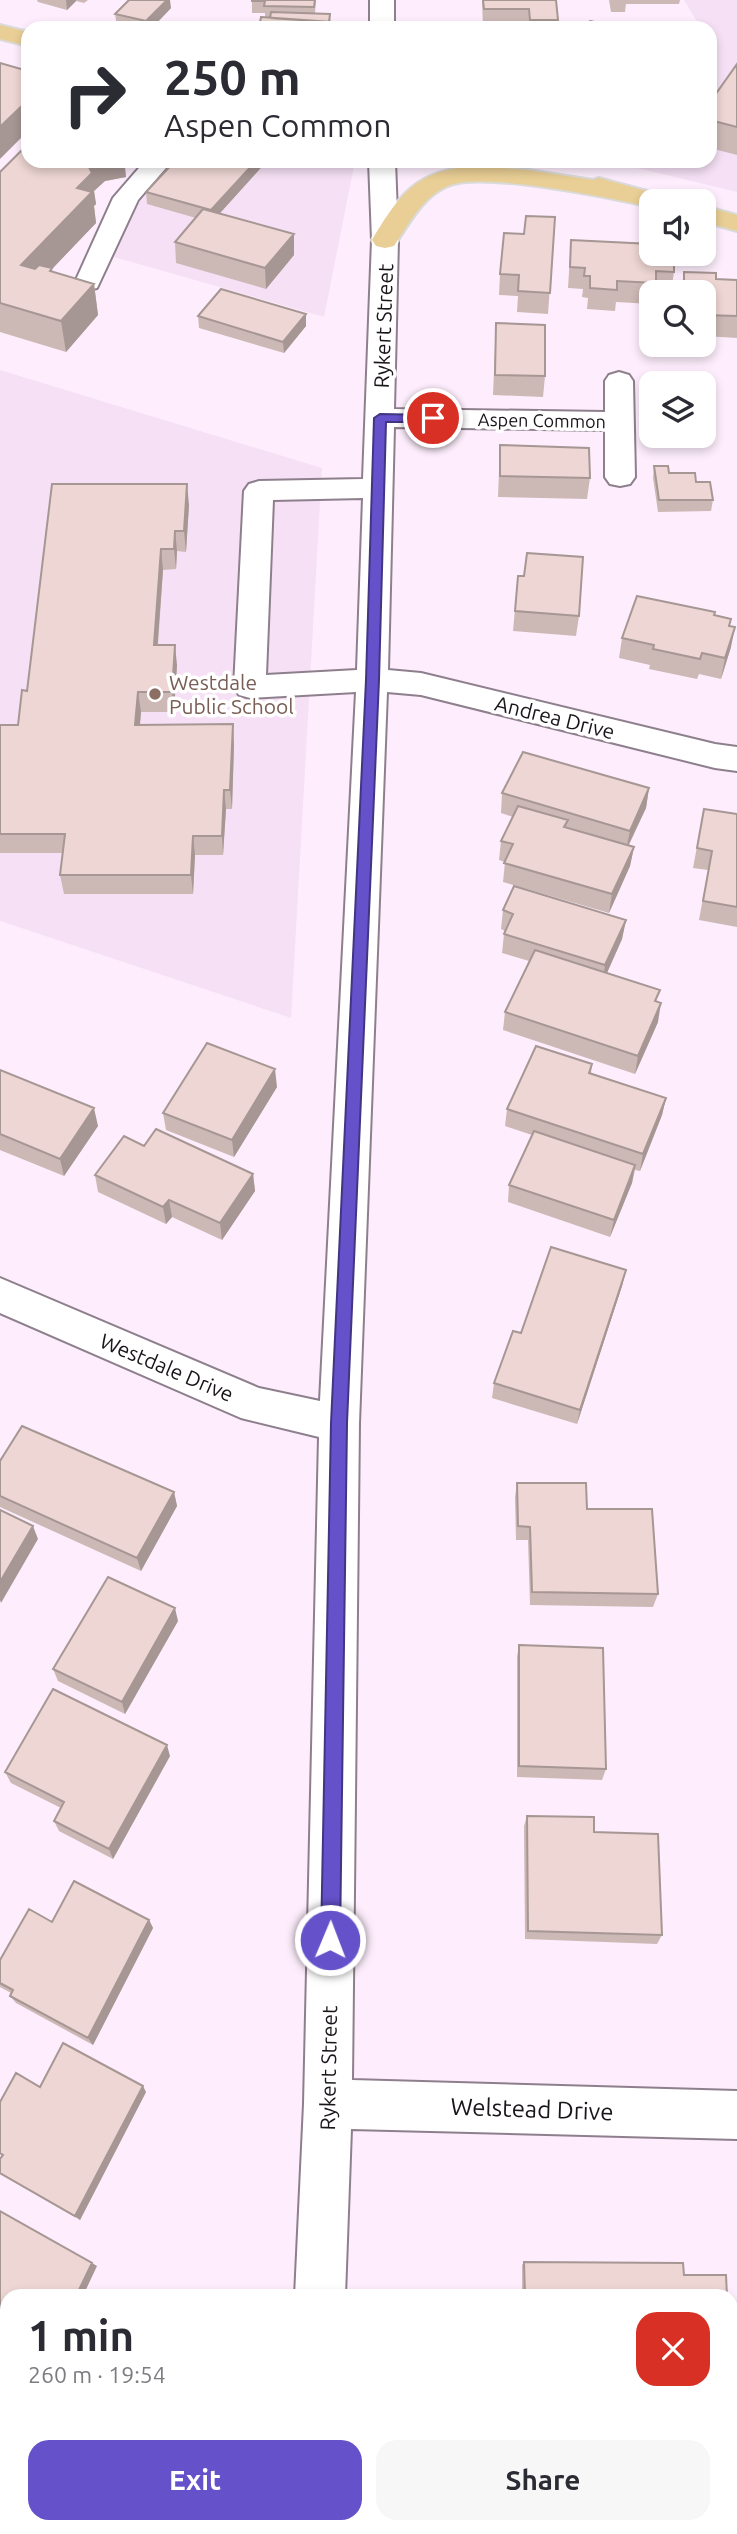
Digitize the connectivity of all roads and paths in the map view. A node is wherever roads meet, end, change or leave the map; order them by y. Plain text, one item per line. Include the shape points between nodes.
1 (382, 0) edge
2 (382, 21) edge
3 (0, 32) edge
4 (21, 37) edge
5 (153, 168) edge
6 (382, 168) edge
7 (529, 168) edge
8 (622, 192) junction
9 (639, 196) edge
10 (716, 217) edge
11 (737, 223) edge
12 (386, 240) junction
13 (88, 282) edge
14 (619, 381) dead end
15 (380, 418) junction
16 (619, 421) junction
17 (620, 477) dead end
18 (378, 488) junction
19 (372, 680) junction
20 (737, 759) edge
21 (0, 1295) edge
22 (339, 1423) junction
23 (328, 2104) junction
24 (737, 2115) edge
25 (320, 2289) edge

1 - 2 street
3 - 4 main road
5 - 13 street via 126,198
6 - 12 street, Rykert Street
7 - 8 main road
8 - 9 main road
8 - 12 main road via 523,178 453,176 438,180 412,201
10 - 11 main road
12 - 15 street, Rykert Street
14 - 16 street
15 - 16 street, Aspen Common
15 - 18 street, Rykert Street
16 - 17 street
18 - 19 street, Rykert Street
18 - 19 street, Andrea Drive via 259,491 250,687
19 - 20 street, Andrea Drive via 421,684
19 - 22 street, Rykert Street
21 - 22 street, Westdale Drive via 255,1405
22 - 23 street, Rykert Street
23 - 24 street, Welstead Drive
23 - 25 street, Rykert Street

